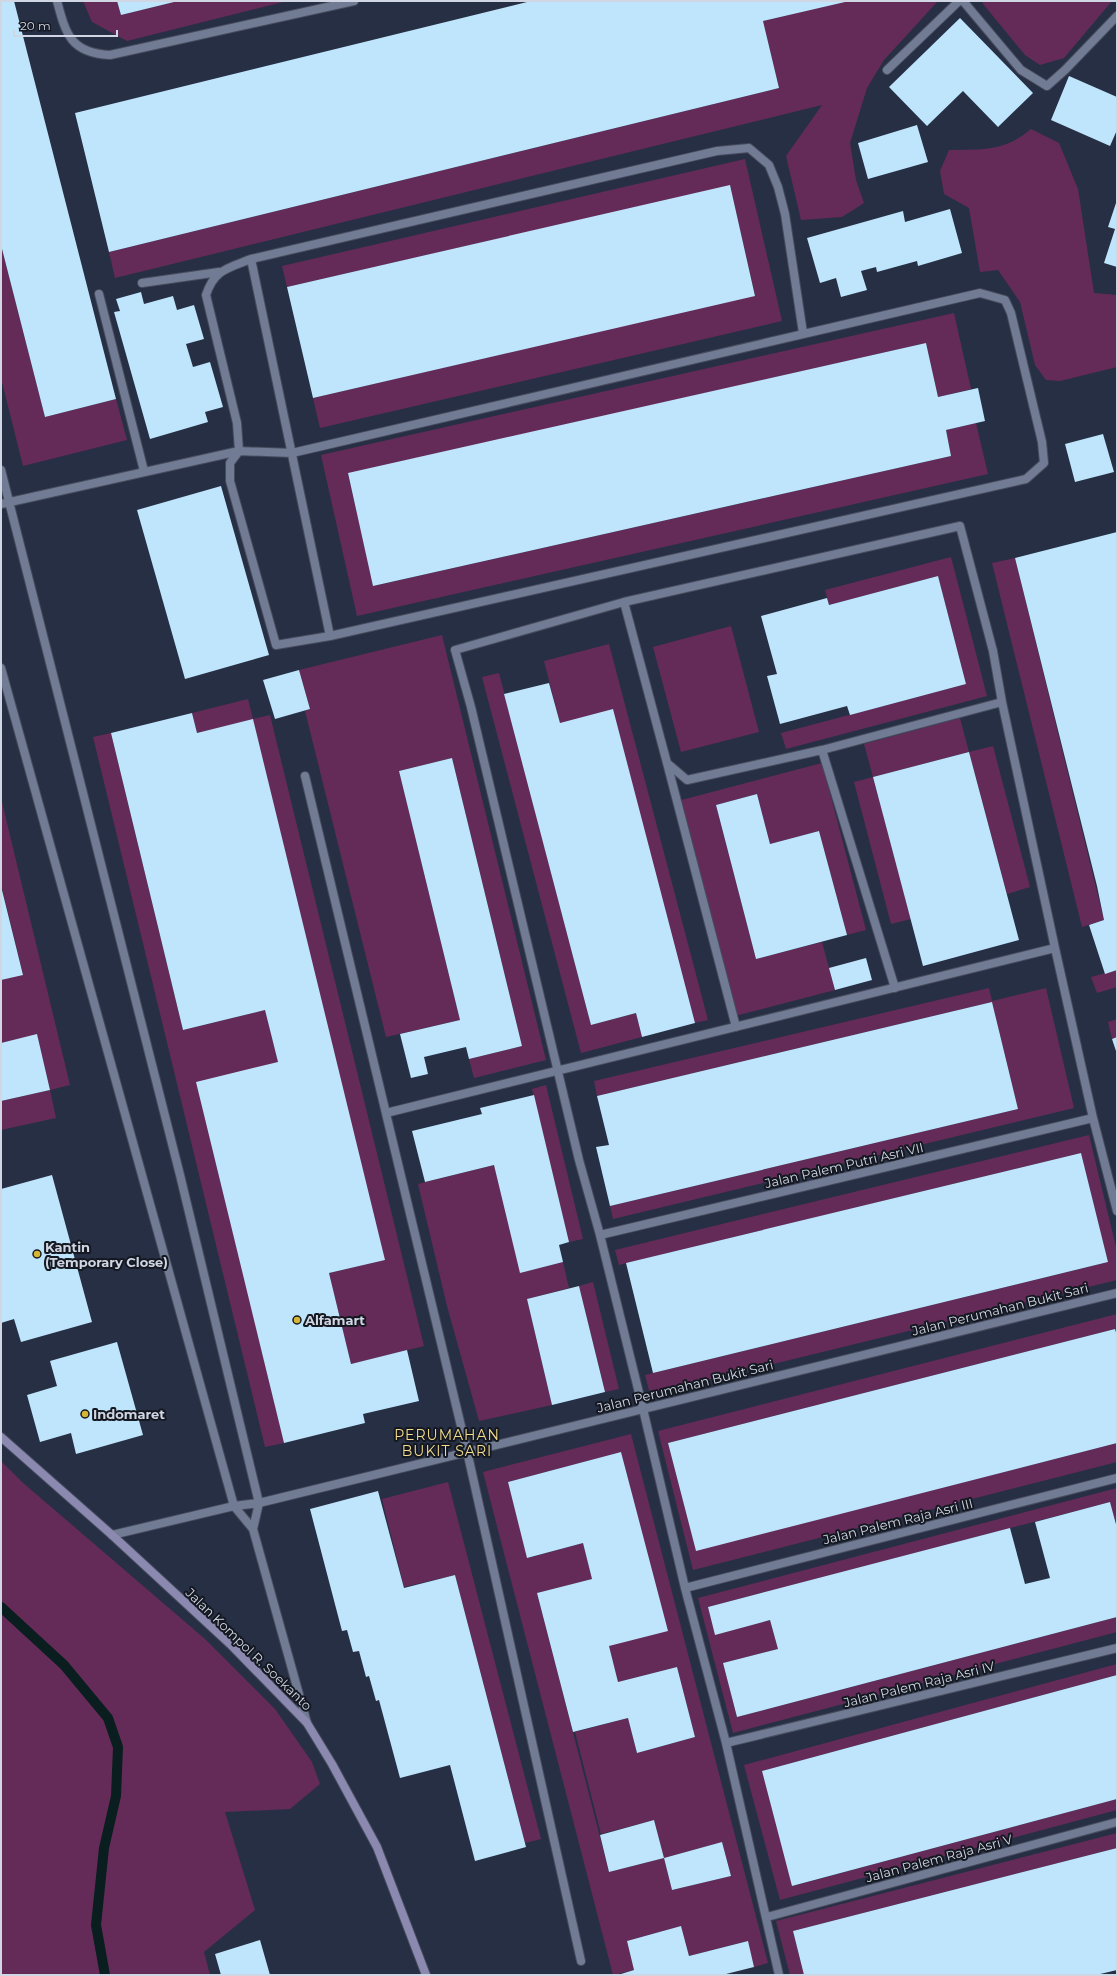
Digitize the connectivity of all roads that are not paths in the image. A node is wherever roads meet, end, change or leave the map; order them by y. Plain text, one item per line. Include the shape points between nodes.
1 (57, 1) edge
2 (354, 1) edge
3 (959, 1) edge
4 (963, 1) edge
5 (1117, 16) edge
6 (887, 70) dead end
7 (251, 259) junction
8 (219, 272) junction
9 (142, 284) dead end
10 (99, 294) dead end
11 (803, 333) junction
12 (239, 451) junction
13 (292, 453) junction
14 (1, 470) edge
15 (144, 471) junction
16 (5, 504) edge
17 (624, 602) junction
18 (330, 636) junction
19 (1, 668) edge
20 (1002, 702) junction
21 (822, 750) junction
22 (667, 763) junction
23 (305, 776) dead end
24 (1055, 948) junction
25 (895, 988) junction
26 (736, 1027) junction
27 (558, 1070) junction
28 (386, 1113) junction
29 (1093, 1118) junction
30 (1117, 1211) edge
31 (600, 1235) junction
32 (1117, 1293) edge
33 (643, 1409) junction
34 (1, 1437) edge
35 (467, 1451) junction
36 (1117, 1478) edge
37 (259, 1503) junction
38 (234, 1506) junction
39 (253, 1529) junction
40 (112, 1535) junction
41 (685, 1588) junction
42 (1117, 1648) edge
43 (307, 1722) junction
44 (726, 1743) junction
45 (1117, 1822) edge
46 (766, 1917) junction
47 (581, 1961) dead end
48 (426, 1975) edge
49 (779, 1975) edge

1 - 2 street via 68,35 79,47 92,54 110,55
3 - 6 street
4 - 5 street via 1021,70 1047,86
7 - 8 street
7 - 11 street via 718,151 749,148 769,165 778,187 785,214
7 - 13 street
8 - 9 street
8 - 12 street via 206,295 237,423
10 - 15 street
11 - 13 street
11 - 18 street via 980,293 1005,300 1011,313 1042,442 1044,463 1026,479
12 - 13 street
12 - 15 street
12 - 18 street via 230,463 230,481 276,645
13 - 18 street
14 - 16 street
15 - 16 street
16 - 37 street via 180,1175
17 - 20 street via 960,526 993,651
17 - 22 street
17 - 27 street via 455,650
19 - 38 street
20 - 21 street
20 - 24 street
21 - 22 street via 687,780
21 - 25 street
22 - 26 street
23 - 28 street
24 - 25 street
24 - 29 street
25 - 26 street
26 - 27 street
27 - 28 street
27 - 31 street
28 - 35 street
29 - 30 street
29 - 31 street, Jalan Palem Putri Asri VII
31 - 33 street
32 - 33 street, Jalan Perumahan Bukit Sari
33 - 35 street, Jalan Perumahan Bukit Sari
33 - 41 street
34 - 40 main road, Jalan Kompol R. Soekanto
35 - 37 street, Jalan Perumahan Bukit Sari
35 - 47 street
36 - 41 street, Jalan Palem Raja Asri III
37 - 38 street, Jalan Perumahan Bukit Sari
37 - 39 street
38 - 39 street
38 - 40 street, Jalan Perumahan Bukit Sari
39 - 43 street
40 - 43 main road, Jalan Kompol R. Soekanto via 230,1644
41 - 44 street
42 - 44 street, Jalan Palem Raja Asri IV
43 - 48 main road, Jalan Kompol R. Soekanto via 377,1847
44 - 46 street
45 - 46 street, Jalan Palem Raja Asri V
46 - 49 street

